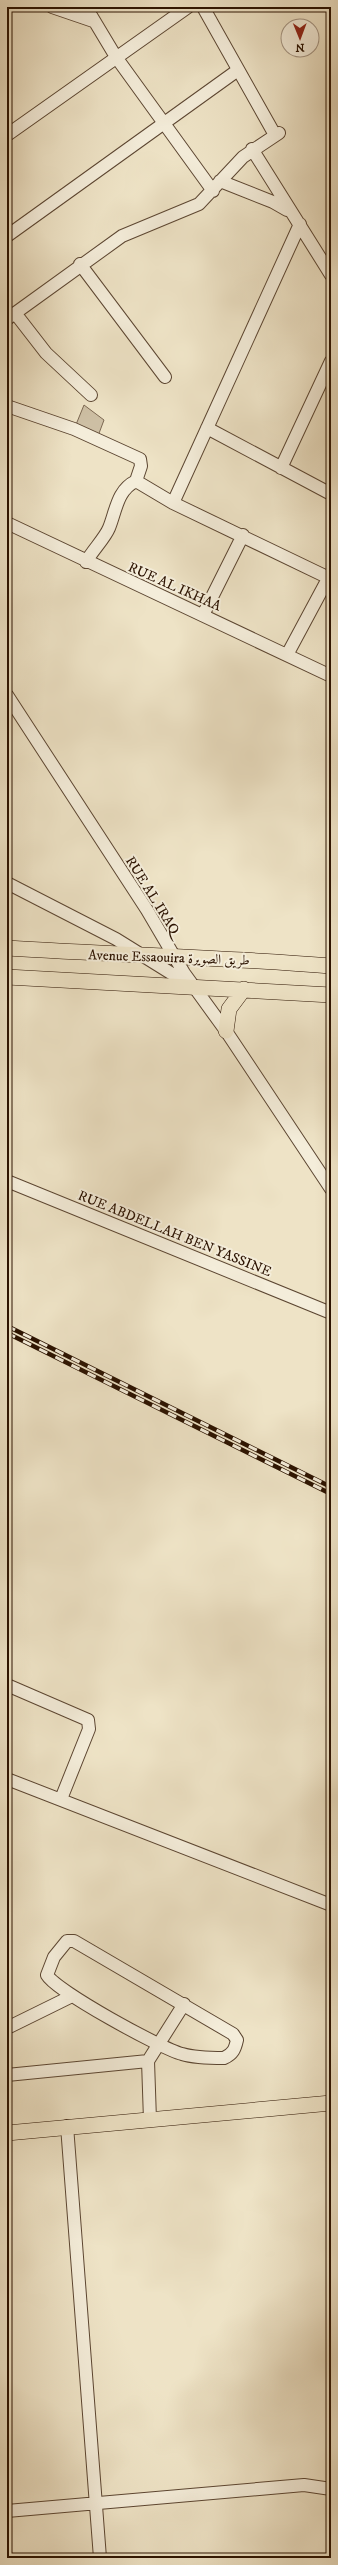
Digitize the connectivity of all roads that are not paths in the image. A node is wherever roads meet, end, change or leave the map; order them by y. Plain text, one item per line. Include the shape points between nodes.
1 (52, 7) edge
2 (86, 7) edge
3 (188, 7) edge
4 (204, 7) edge
5 (93, 21) junction
6 (116, 57) junction
7 (238, 70) junction
8 (165, 122) junction
9 (7, 135) edge
10 (252, 149) junction
11 (220, 181) junction
12 (213, 191) junction
13 (290, 212) junction
14 (300, 224) junction
15 (8, 234) edge
16 (80, 264) junction
17 (331, 275) edge
18 (11, 316) edge
19 (331, 361) edge
20 (165, 377) dead end
21 (91, 396) dead end
22 (7, 406) edge
23 (207, 428) junction
24 (282, 468) junction
25 (136, 481) junction
26 (331, 494) edge
27 (173, 503) junction
28 (7, 523) edge
29 (243, 535) junction
30 (86, 562) junction
31 (330, 576) edge
32 (203, 615) junction
33 (287, 655) junction
34 (331, 676) edge
35 (7, 695) edge
36 (7, 883) edge
37 (7, 948) edge
38 (145, 957) junction
39 (175, 958) junction
40 (331, 966) edge
41 (7, 977) edge
42 (194, 988) junction
43 (244, 989) junction
44 (331, 995) edge
45 (226, 1031) junction
46 (7, 1181) edge
47 (331, 1189) edge
48 (331, 1313) edge
49 (7, 1685) edge
50 (7, 1779) edge
51 (61, 1799) junction
52 (331, 1905) edge
53 (72, 1996) junction
54 (184, 2004) junction
55 (7, 2028) edge
56 (158, 2044) junction
57 (148, 2061) junction
58 (7, 2075) edge
59 (331, 2104) edge
60 (150, 2120) junction
61 (67, 2126) junction
62 (7, 2133) edge
63 (331, 2488) edge
64 (95, 2503) junction
65 (7, 2512) edge
66 (100, 2558) edge

1 - 5 street
2 - 5 street
3 - 6 street
4 - 7 street
5 - 6 street
6 - 8 street
6 - 9 street
7 - 8 street
7 - 10 street via 277,134
8 - 12 street
8 - 15 street
10 - 11 street
10 - 13 street
11 - 12 street
11 - 13 street
12 - 16 street via 199,204 136,228
13 - 14 street
14 - 17 street
14 - 23 street
16 - 18 street
16 - 20 street
18 - 21 street
19 - 24 street
22 - 25 street via 74,429 137,458 141,466
23 - 24 street
23 - 27 street
24 - 26 street
25 - 27 street
25 - 30 street via 126,486 115,508 109,530
27 - 29 street
28 - 30 street, RUE AL IKHAA
29 - 31 street
29 - 32 street
30 - 32 street, RUE AL IKHAA
31 - 33 street
32 - 33 street, RUE AL IKHAA
33 - 34 street, RUE AL IKHAA
35 - 39 street, RUE AL IRAQ
36 - 38 street via 100,930
37 - 38 main road, Avenue Essaouira طريق الصويرة
38 - 39 main road, Avenue Essaouira طريق الصويرة
38 - 42 street
39 - 40 main road, Avenue Essaouira طريق الصويرة via 239,959
39 - 42 street, RUE AL IRAQ
41 - 42 main road, Avenue Essaouira طريق الصويرة
42 - 43 main road, Avenue Essaouira طريق الصويرة
42 - 45 street, RUE AL IRAQ
43 - 44 main road, Avenue Essaouira طريق الصويرة
43 - 45 main road via 229,1009
45 - 47 street, RUE AL IRAQ
46 - 48 street, RUE ABDELLAH BEN YASSINE
49 - 51 street via 88,1720 89,1729
50 - 51 street
51 - 52 street
53 - 54 street via 47,1975 54,1957 67,1941 74,1941
53 - 55 street
53 - 56 street
54 - 56 street
54 - 56 street via 233,2034 237,2040 230,2056 210,2058 181,2054
56 - 57 street
57 - 58 street
57 - 60 street
59 - 60 main road
60 - 61 main road
61 - 62 main road
61 - 64 street
63 - 64 street via 304,2485
64 - 65 street
64 - 66 street

